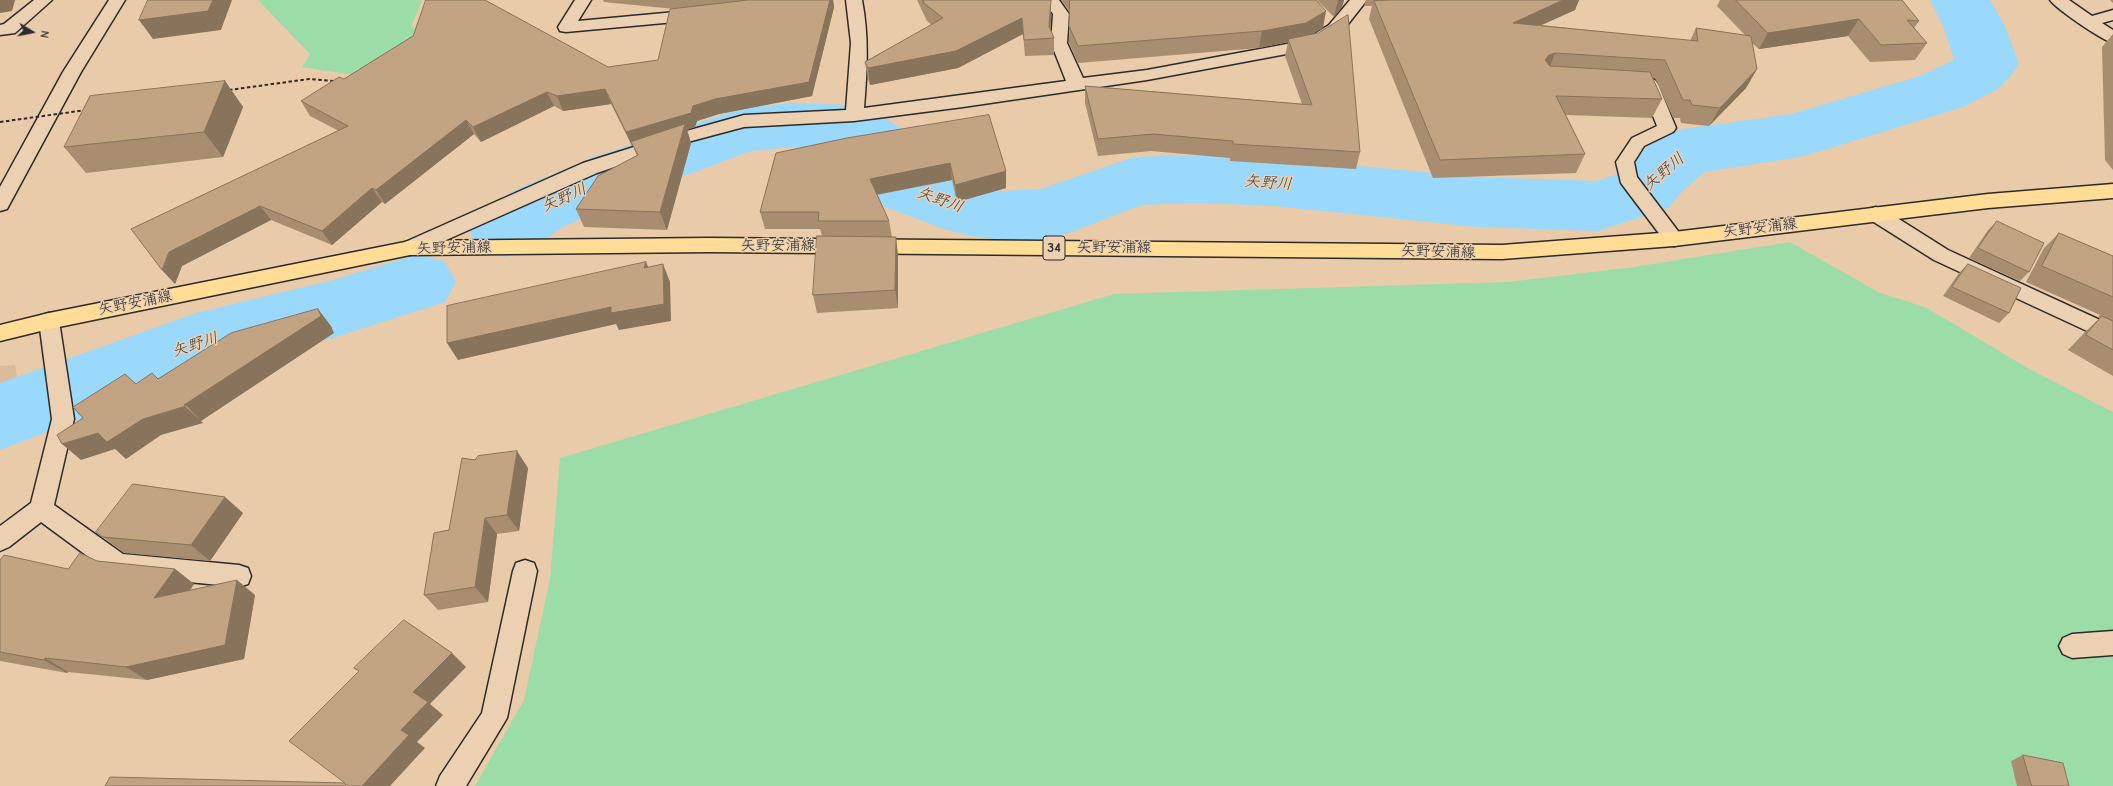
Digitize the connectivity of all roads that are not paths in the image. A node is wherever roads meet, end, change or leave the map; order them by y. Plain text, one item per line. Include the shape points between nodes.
1 (44, 0) edge
2 (117, 0) edge
3 (584, 0) edge
4 (854, 0) edge
5 (1051, 0) edge
6 (2058, 0) edge
7 (706, 9) edge
8 (1357, 9) edge
9 (2113, 15) edge
10 (2087, 22) junction
11 (0, 30) edge
12 (2113, 38) edge
13 (1626, 83) edge
14 (1077, 85) junction
15 (854, 115) junction
16 (2113, 191) edge
17 (0, 204) edge
18 (1876, 214) junction
19 (1674, 239) junction
20 (410, 248) junction
21 (49, 321) junction
22 (0, 333) edge
23 (2113, 335) edge
24 (42, 509) junction
25 (0, 540) edge
26 (524, 572) dead end
27 (240, 576) dead end
28 (2113, 643) edge
29 (2072, 646) dead end
30 (450, 786) edge

1 - 11 street via 9,29
2 - 17 street via 72,72
3 - 7 street via 566,27
4 - 15 street via 858,19 860,60
5 - 14 street via 1061,14 1059,43
6 - 10 street
8 - 14 street via 1330,24 1308,45 1147,75
9 - 10 street
10 - 12 street
13 - 19 street via 1649,84 1667,128 1638,142 1625,162 1628,178
14 - 15 street
15 - 20 street via 744,121 678,139 590,168
16 - 18 main road, 矢野安浦線 / 34 via 1988,201
18 - 19 main road, 矢野安浦線 / 34
18 - 23 street via 1941,255
19 - 20 main road, 矢野安浦線 / 34 via 1502,252 716,245
20 - 21 main road, 矢野安浦線 / 34
21 - 22 main road, 矢野安浦線 / 34
21 - 24 street via 63,419
24 - 25 street
24 - 27 street via 118,564
26 - 30 street via 494,718
28 - 29 street

